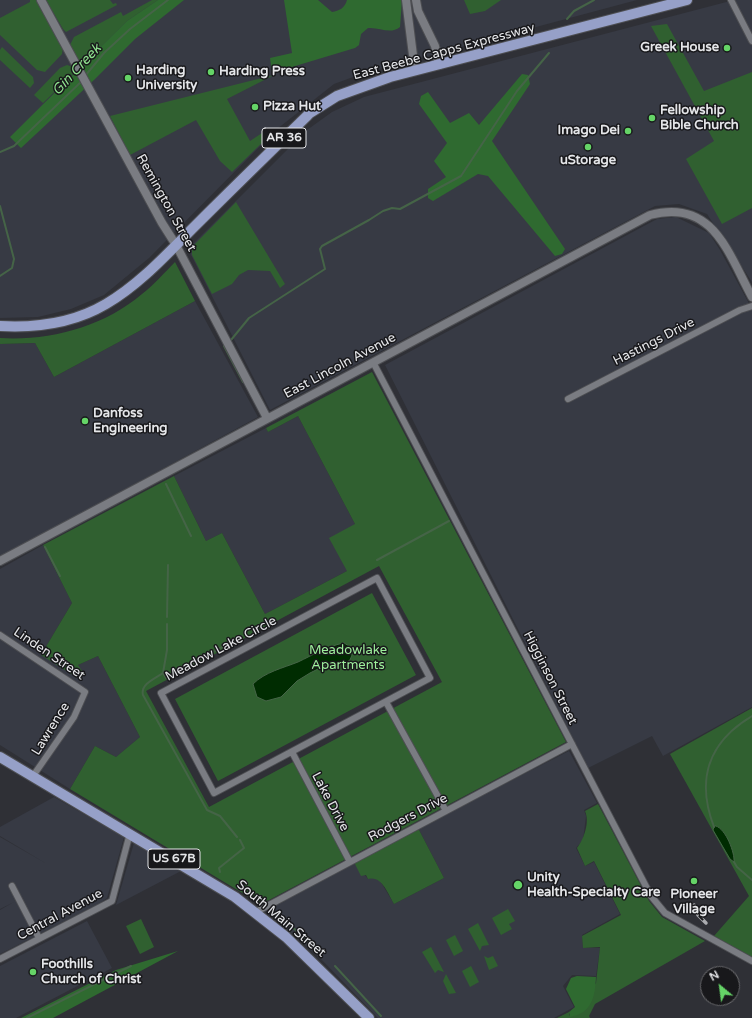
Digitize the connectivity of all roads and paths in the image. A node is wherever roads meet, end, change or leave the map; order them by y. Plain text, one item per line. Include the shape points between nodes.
1 (41, 0) edge
2 (406, 0) edge
3 (416, 0) edge
4 (687, 0) edge
5 (731, 0) edge
6 (752, 40) edge
7 (439, 65) junction
8 (416, 71) junction
9 (176, 245) junction
10 (752, 297) edge
11 (752, 306) edge
12 (0, 326) edge
13 (373, 362) junction
14 (568, 399) dead end
15 (267, 418) junction
16 (0, 561) edge
17 (0, 635) edge
18 (85, 692) joint
19 (386, 702) junction
20 (572, 744) junction
21 (292, 752) junction
22 (0, 757) edge
23 (34, 776) junction
24 (446, 811) junction
25 (130, 833) junction
26 (350, 862) junction
27 (12, 886) dead end
28 (256, 912) junction
29 (40, 938) junction
30 (0, 959) edge
31 (752, 961) edge
32 (369, 1018) edge

1 - 9 street, Remington Street
2 - 8 street
3 - 7 street via 418,11 435,46
4 - 7 main road, East Beebe Capps Expressway / AR 36
5 - 6 street
7 - 8 main road, East Beebe Capps Expressway / AR 36
8 - 9 main road, East Beebe Capps Expressway / AR 36 via 355,88 322,104
9 - 12 main road, East Beebe Capps Expressway / AR 36 via 138,282 105,305 62,322 23,327
9 - 15 street, Remington Street
10 - 13 street, East Lincoln Avenue via 708,224 696,216 664,211 650,215
11 - 14 street, Hastings Drive
13 - 15 street, East Lincoln Avenue
13 - 20 street, Higginson Street
15 - 16 street, East Lincoln Avenue
17 - 18 street, Linden Street
18 - 23 street, Lawrence via 74,717
19 - 21 street, Meadow Lake Circle
19 - 21 street, Meadow Lake Circle via 430,678 377,578 161,693 214,793
19 - 24 street
20 - 24 street, Rodgers Drive
20 - 31 street, Higginson Street via 645,886 665,913
21 - 26 street, Lake Drive
22 - 23 main road, South Main Street / US 67B
23 - 25 main road, South Main Street / US 67B
24 - 26 street, Rodgers Drive
25 - 28 main road, South Main Street / US 67B via 217,885
25 - 29 street, Central Avenue via 112,901
26 - 28 street, Rodgers Drive
27 - 29 street
28 - 32 main road, South Main Street / US 67B via 286,937
29 - 30 street, Central Avenue

